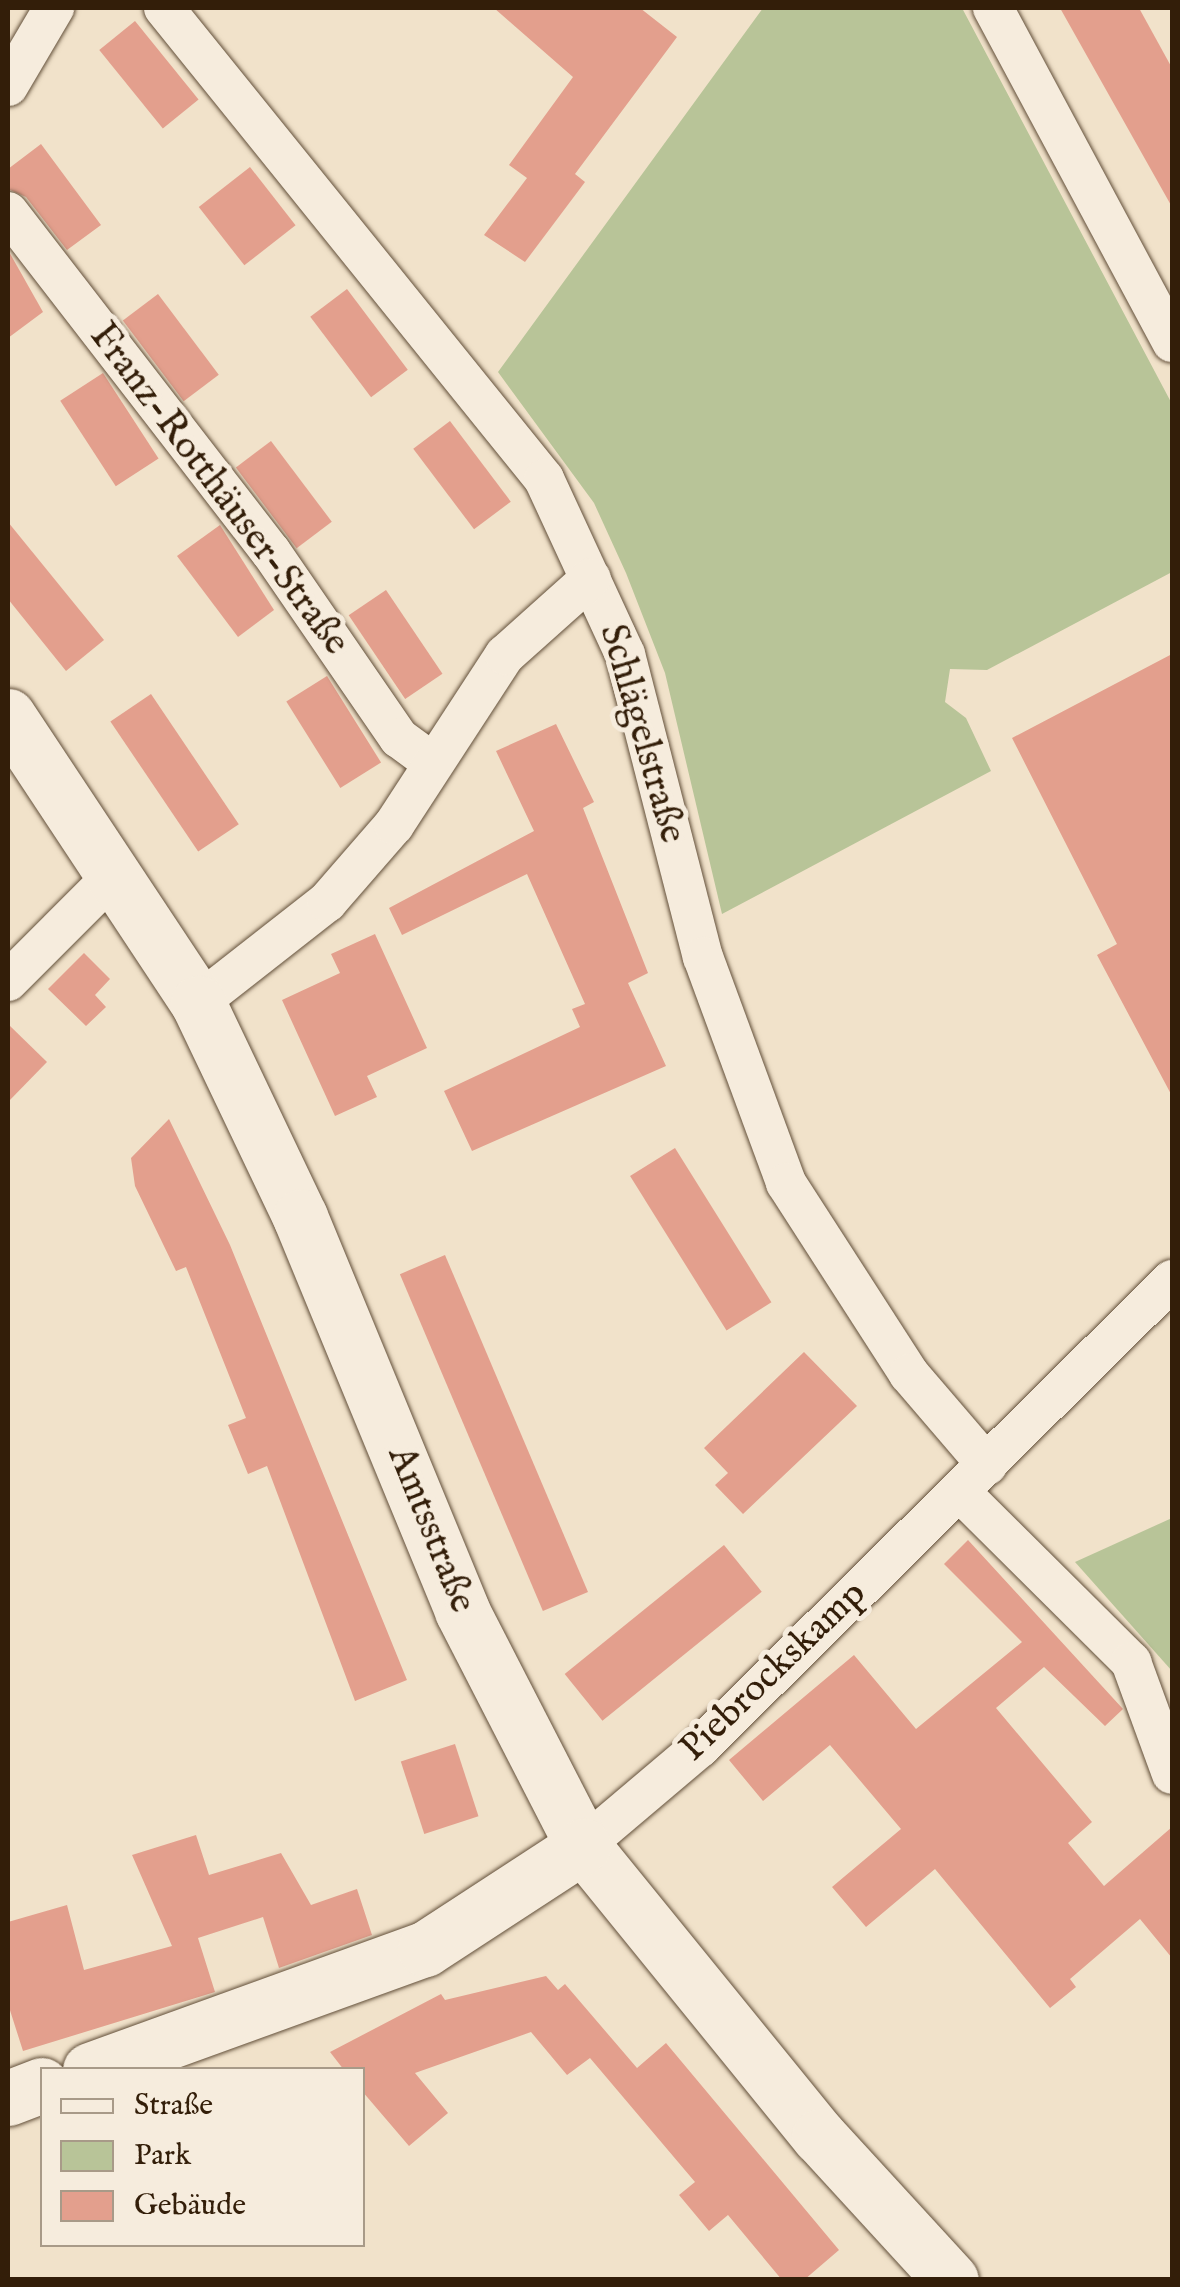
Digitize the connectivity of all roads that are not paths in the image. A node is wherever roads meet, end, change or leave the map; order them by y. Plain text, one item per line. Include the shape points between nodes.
1 (54, 8) edge
2 (164, 8) edge
3 (993, 8) edge
4 (8, 86) edge
5 (8, 212) edge
6 (1172, 342) edge
7 (591, 578) junction
8 (8, 716) edge
9 (433, 763) junction
10 (116, 872) junction
11 (8, 981) edge
12 (198, 1003) junction
13 (1172, 1280) edge
14 (973, 1478) junction
15 (1172, 1774) edge
16 (583, 1846) junction
17 (98, 2067) edge
18 (40, 2087) edge
19 (8, 2098) edge
20 (951, 2280) edge

1 - 4 street
2 - 7 street, Schlägelstraße via 544,479
3 - 6 street
5 - 9 street, Franz-Rotthäuser-Straße via 271,552 399,738
7 - 9 street via 505,655
7 - 14 street, Schlägelstraße via 625,654 709,976 786,1183
8 - 10 street, Amtsstraße
9 - 12 street via 327,902
10 - 11 street
10 - 12 street, Amtsstraße
12 - 16 street, Amtsstraße via 300,1217 462,1610
13 - 14 street, Piebrockskamp
14 - 15 street via 1131,1662
14 - 16 street, Piebrockskamp via 700,1747
16 - 17 street via 425,1950
16 - 20 street, Amtsstraße via 807,2123
18 - 19 street

